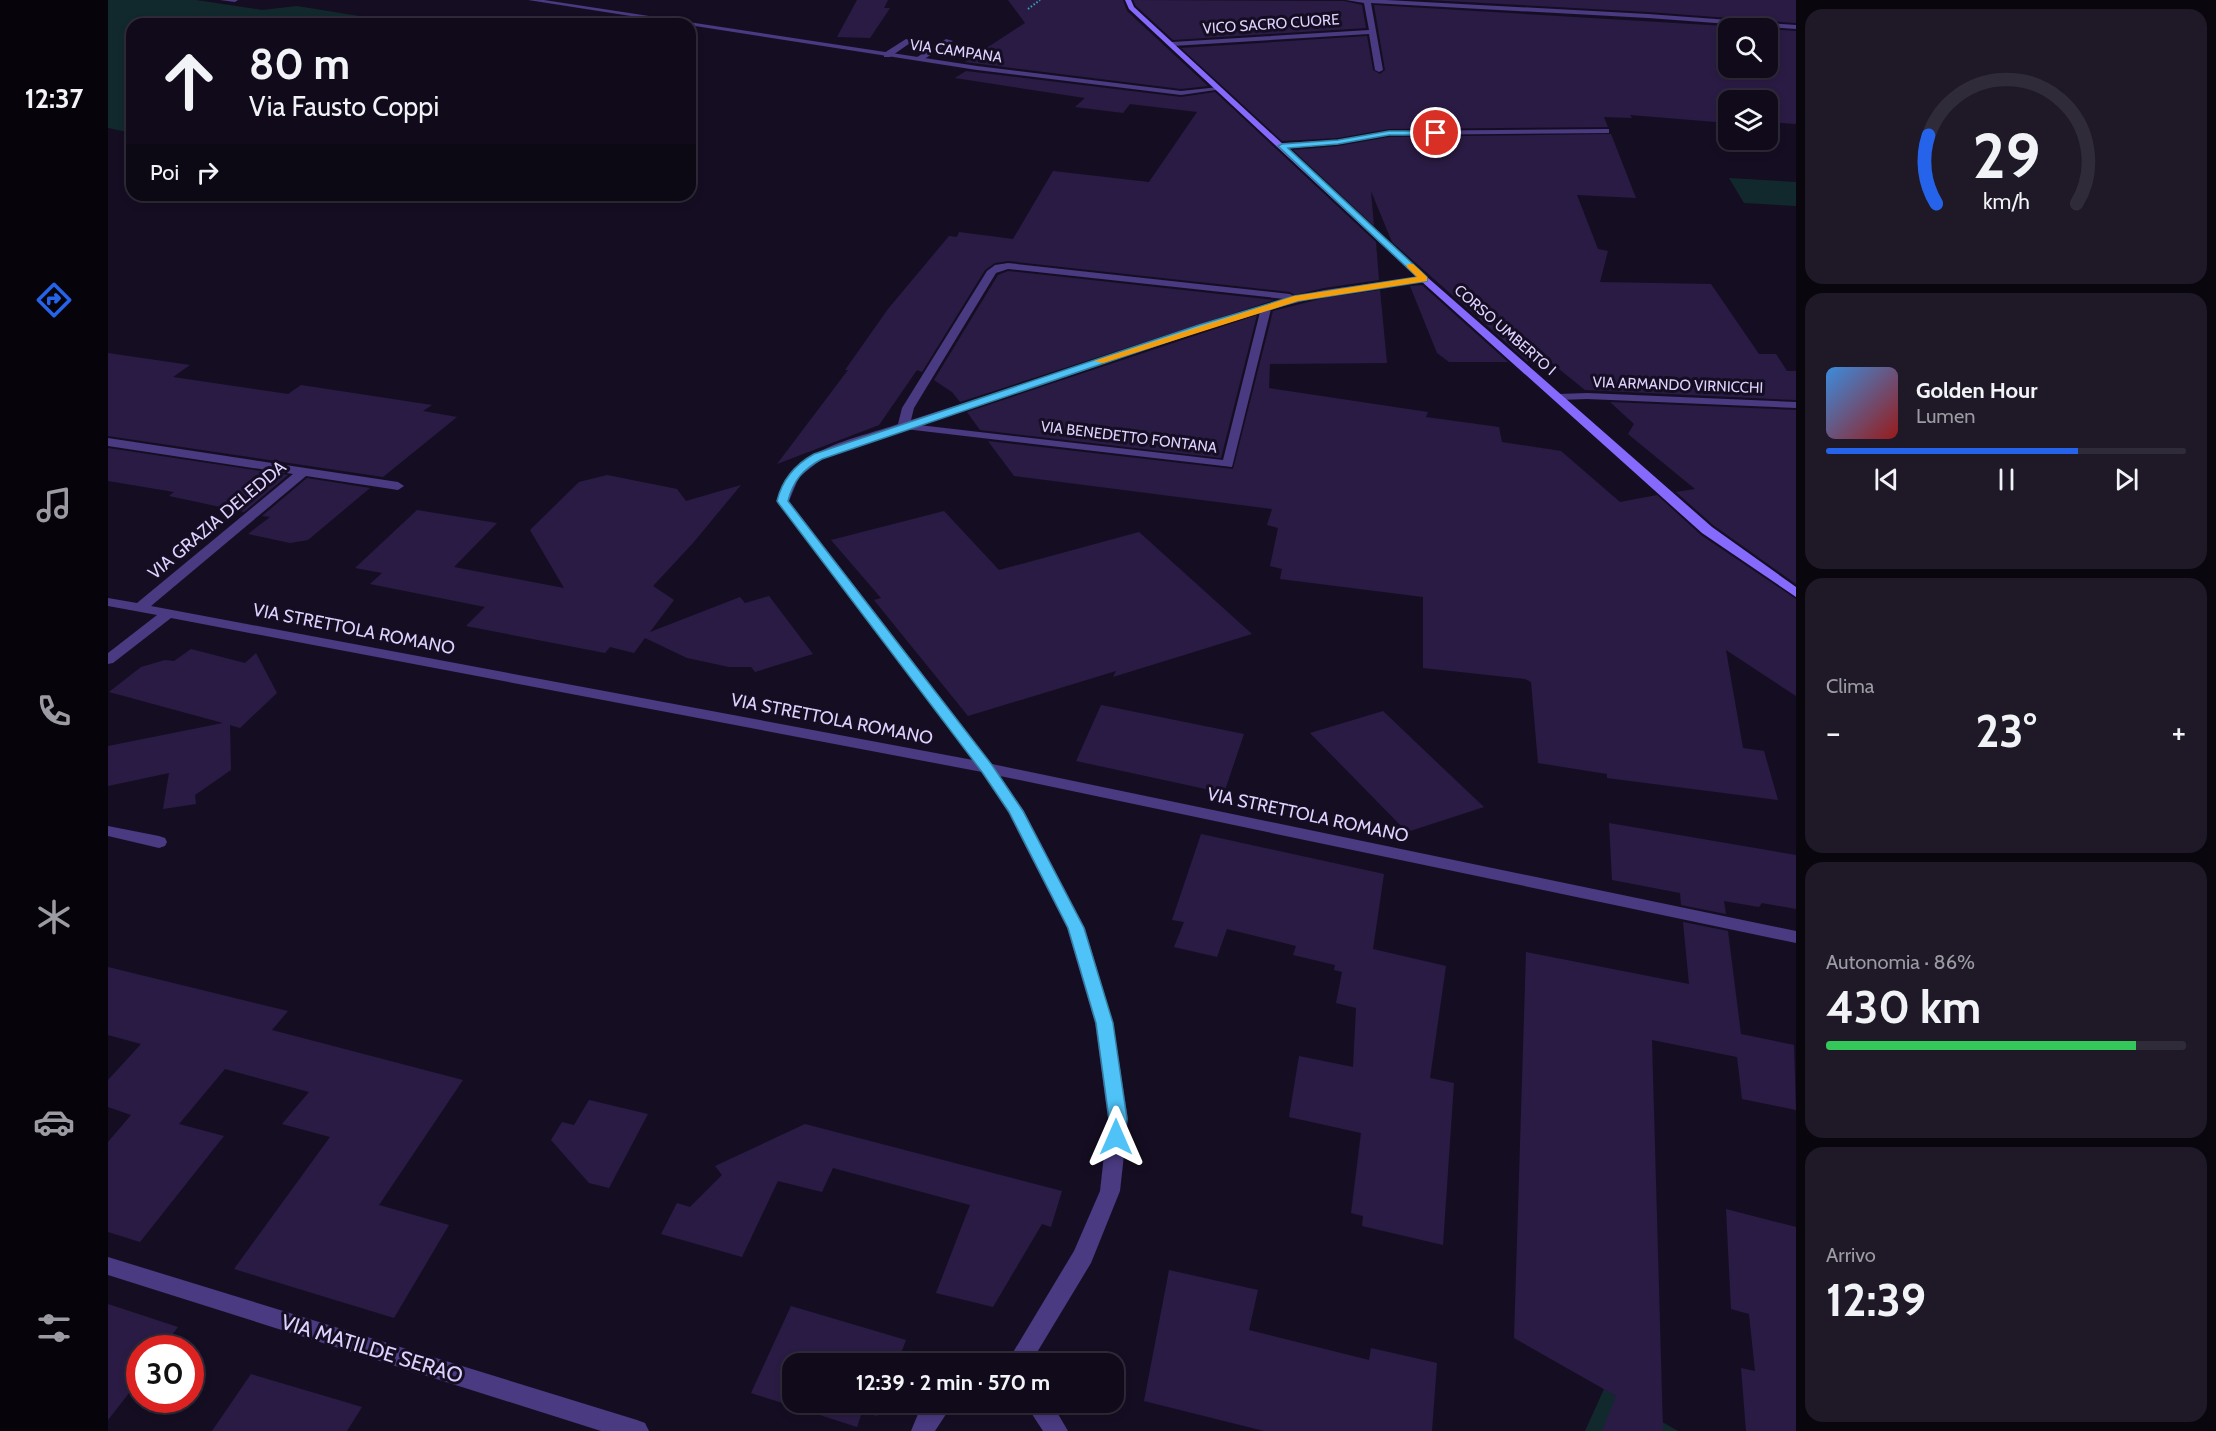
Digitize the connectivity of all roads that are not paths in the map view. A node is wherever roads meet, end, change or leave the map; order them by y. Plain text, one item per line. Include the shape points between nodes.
1 (223, 0) edge
2 (235, 0) edge
3 (531, 0) edge
4 (1128, 0) edge
5 (1349, 0) edge
6 (1367, 0) edge
7 (649, 18) edge
8 (696, 25) edge
9 (1796, 27) edge
10 (1371, 32) junction
11 (909, 41) dead end
12 (949, 41) dead end
13 (1172, 44) junction
14 (886, 55) junction
15 (918, 59) junction
16 (1378, 70) dead end
17 (1219, 90) junction
18 (1606, 131) dead end
19 (1282, 146) junction
20 (1424, 279) junction
21 (1297, 298) junction
22 (1266, 307) junction
23 (1559, 398) junction
24 (1796, 405) edge
25 (903, 426) junction
26 (108, 442) edge
27 (303, 472) junction
28 (398, 486) dead end
29 (1796, 593) edge
30 (108, 602) edge
31 (140, 608) junction
32 (168, 614) junction
33 (108, 660) edge
34 (987, 768) junction
35 (108, 831) edge
36 (159, 842) dead end
37 (1796, 937) edge
38 (108, 1266) edge
39 (1024, 1353) edge
40 (933, 1413) edge
41 (1045, 1413) edge
42 (637, 1431) edge
43 (923, 1431) edge
44 (1056, 1431) edge

1 - 2 street
3 - 7 street, VIA CAMPANA
4 - 13 main road, CORSO UMBERTO I via 1131,8
5 - 6 street
6 - 9 street
6 - 10 street
8 - 14 street, VIA CAMPANA
10 - 13 street, VICO SACRO CUORE
10 - 16 street
11 - 14 street
12 - 15 street
13 - 17 main road, CORSO UMBERTO I
14 - 15 street, VIA CAMPANA
15 - 17 street, VIA CAMPANA via 1181,93
17 - 19 main road, CORSO UMBERTO I
18 - 19 street via 1389,133
19 - 20 main road, CORSO UMBERTO I
20 - 21 street, VIA BENEDETTO FONTANA
20 - 23 main road, CORSO UMBERTO I
21 - 22 street, VIA BENEDETTO FONTANA
21 - 25 street, VIA BENEDETTO FONTANA via 998,267 908,408
22 - 25 street, VIA BENEDETTO FONTANA
22 - 25 street, VIA BENEDETTO FONTANA via 1228,464
23 - 24 street, VIA ARMANDO VIRNICCHI
23 - 29 main road, CORSO UMBERTO I via 1707,530
25 - 34 street, VIA BENEDETTO FONTANA via 803,464 786,486 783,501
26 - 27 street, VIA GRAZIA DELEDDA
27 - 28 street
27 - 31 street, VIA GRAZIA DELEDDA
30 - 31 street, VIA STRETTOLA ROMANO
31 - 32 street, VIA STRETTOLA ROMANO
32 - 33 street
32 - 34 street, VIA STRETTOLA ROMANO
34 - 37 street, VIA STRETTOLA ROMANO
34 - 39 street via 1016,811 1076,928 1104,1023 1118,1119 1110,1191 1083,1256
35 - 36 street
38 - 42 street, VIA MATILDE SERAO
40 - 43 street
41 - 44 street

